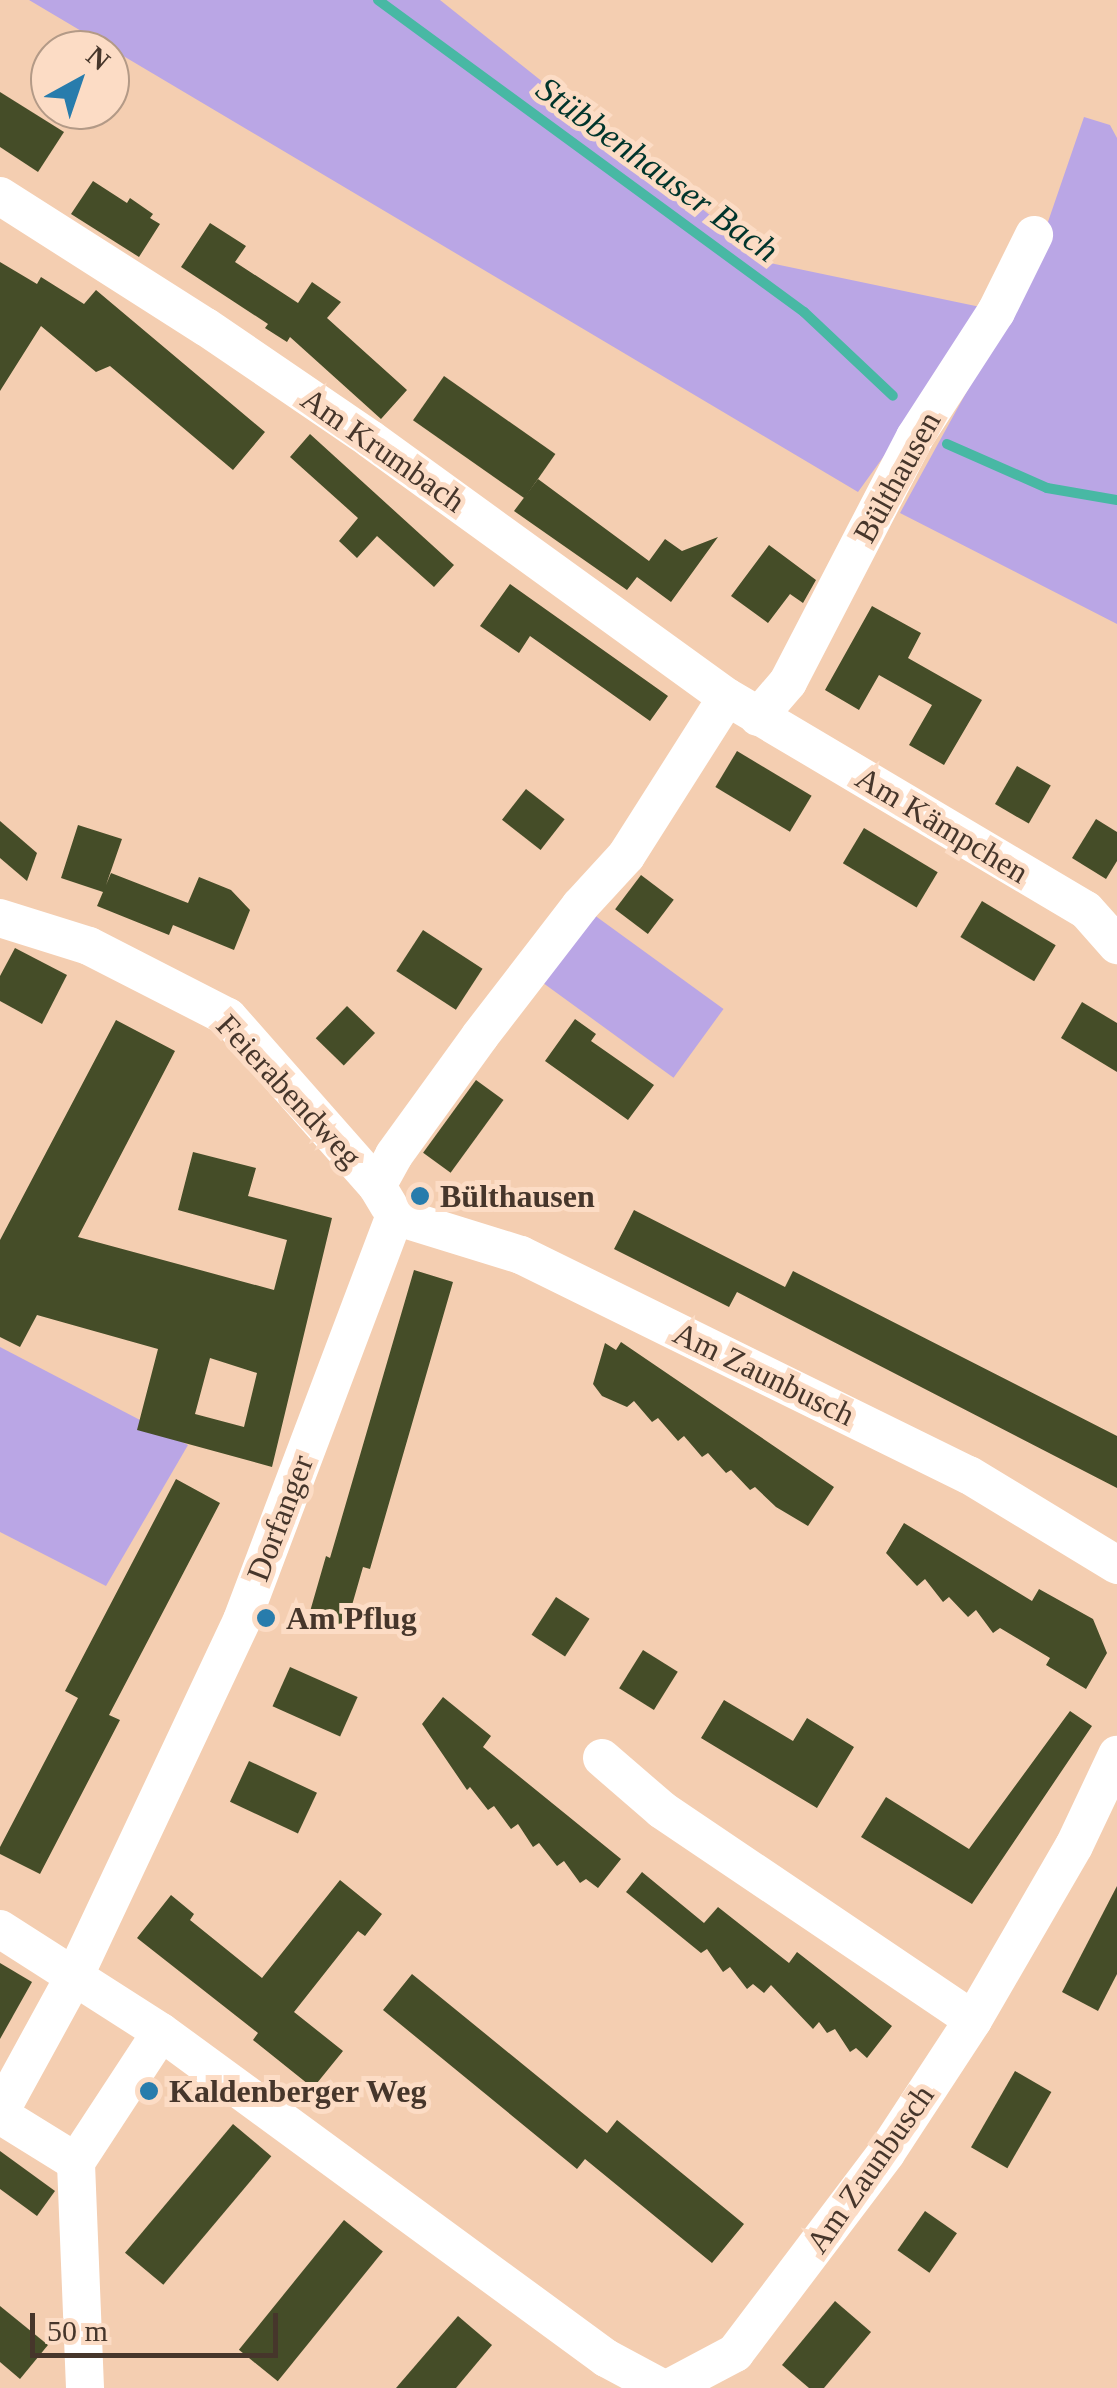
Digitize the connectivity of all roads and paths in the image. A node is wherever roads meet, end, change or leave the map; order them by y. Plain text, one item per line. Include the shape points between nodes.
1 (0, 196) edge
2 (1034, 235) dead end
3 (743, 707) junction
4 (0, 918) edge
5 (1117, 945) edge
6 (386, 1201) junction
7 (1117, 1564) edge
8 (1117, 1755) edge
9 (602, 1758) dead end
10 (0, 1930) edge
11 (75, 1976) junction
12 (973, 2020) junction
13 (161, 2032) junction
14 (0, 2114) edge
15 (76, 2162) junction
16 (85, 2388) edge
17 (666, 2388) edge

1 - 3 street, Am Krumbach via 370,439
2 - 3 street, Bülthausen via 996,312 916,437 788,682
3 - 5 street, Am Kämpchen via 1086,910
3 - 6 street, Bülthausen via 580,906 394,1155
4 - 6 street, Feierabendweg via 89,946 228,1018
6 - 7 street, Am Zaunbusch via 521,1255 970,1475
6 - 11 street, Dorfanger via 242,1620
8 - 12 street, Am Zaunbusch via 1074,1846
9 - 12 street via 662,1810
10 - 11 street, Am Zaunbusch
11 - 13 street, Am Zaunbusch
11 - 14 street, Dorfanger
12 - 17 street, Am Zaunbusch via 886,2152 736,2353
13 - 15 street
13 - 17 street, Am Zaunbusch via 606,2358
14 - 15 street
15 - 16 street

